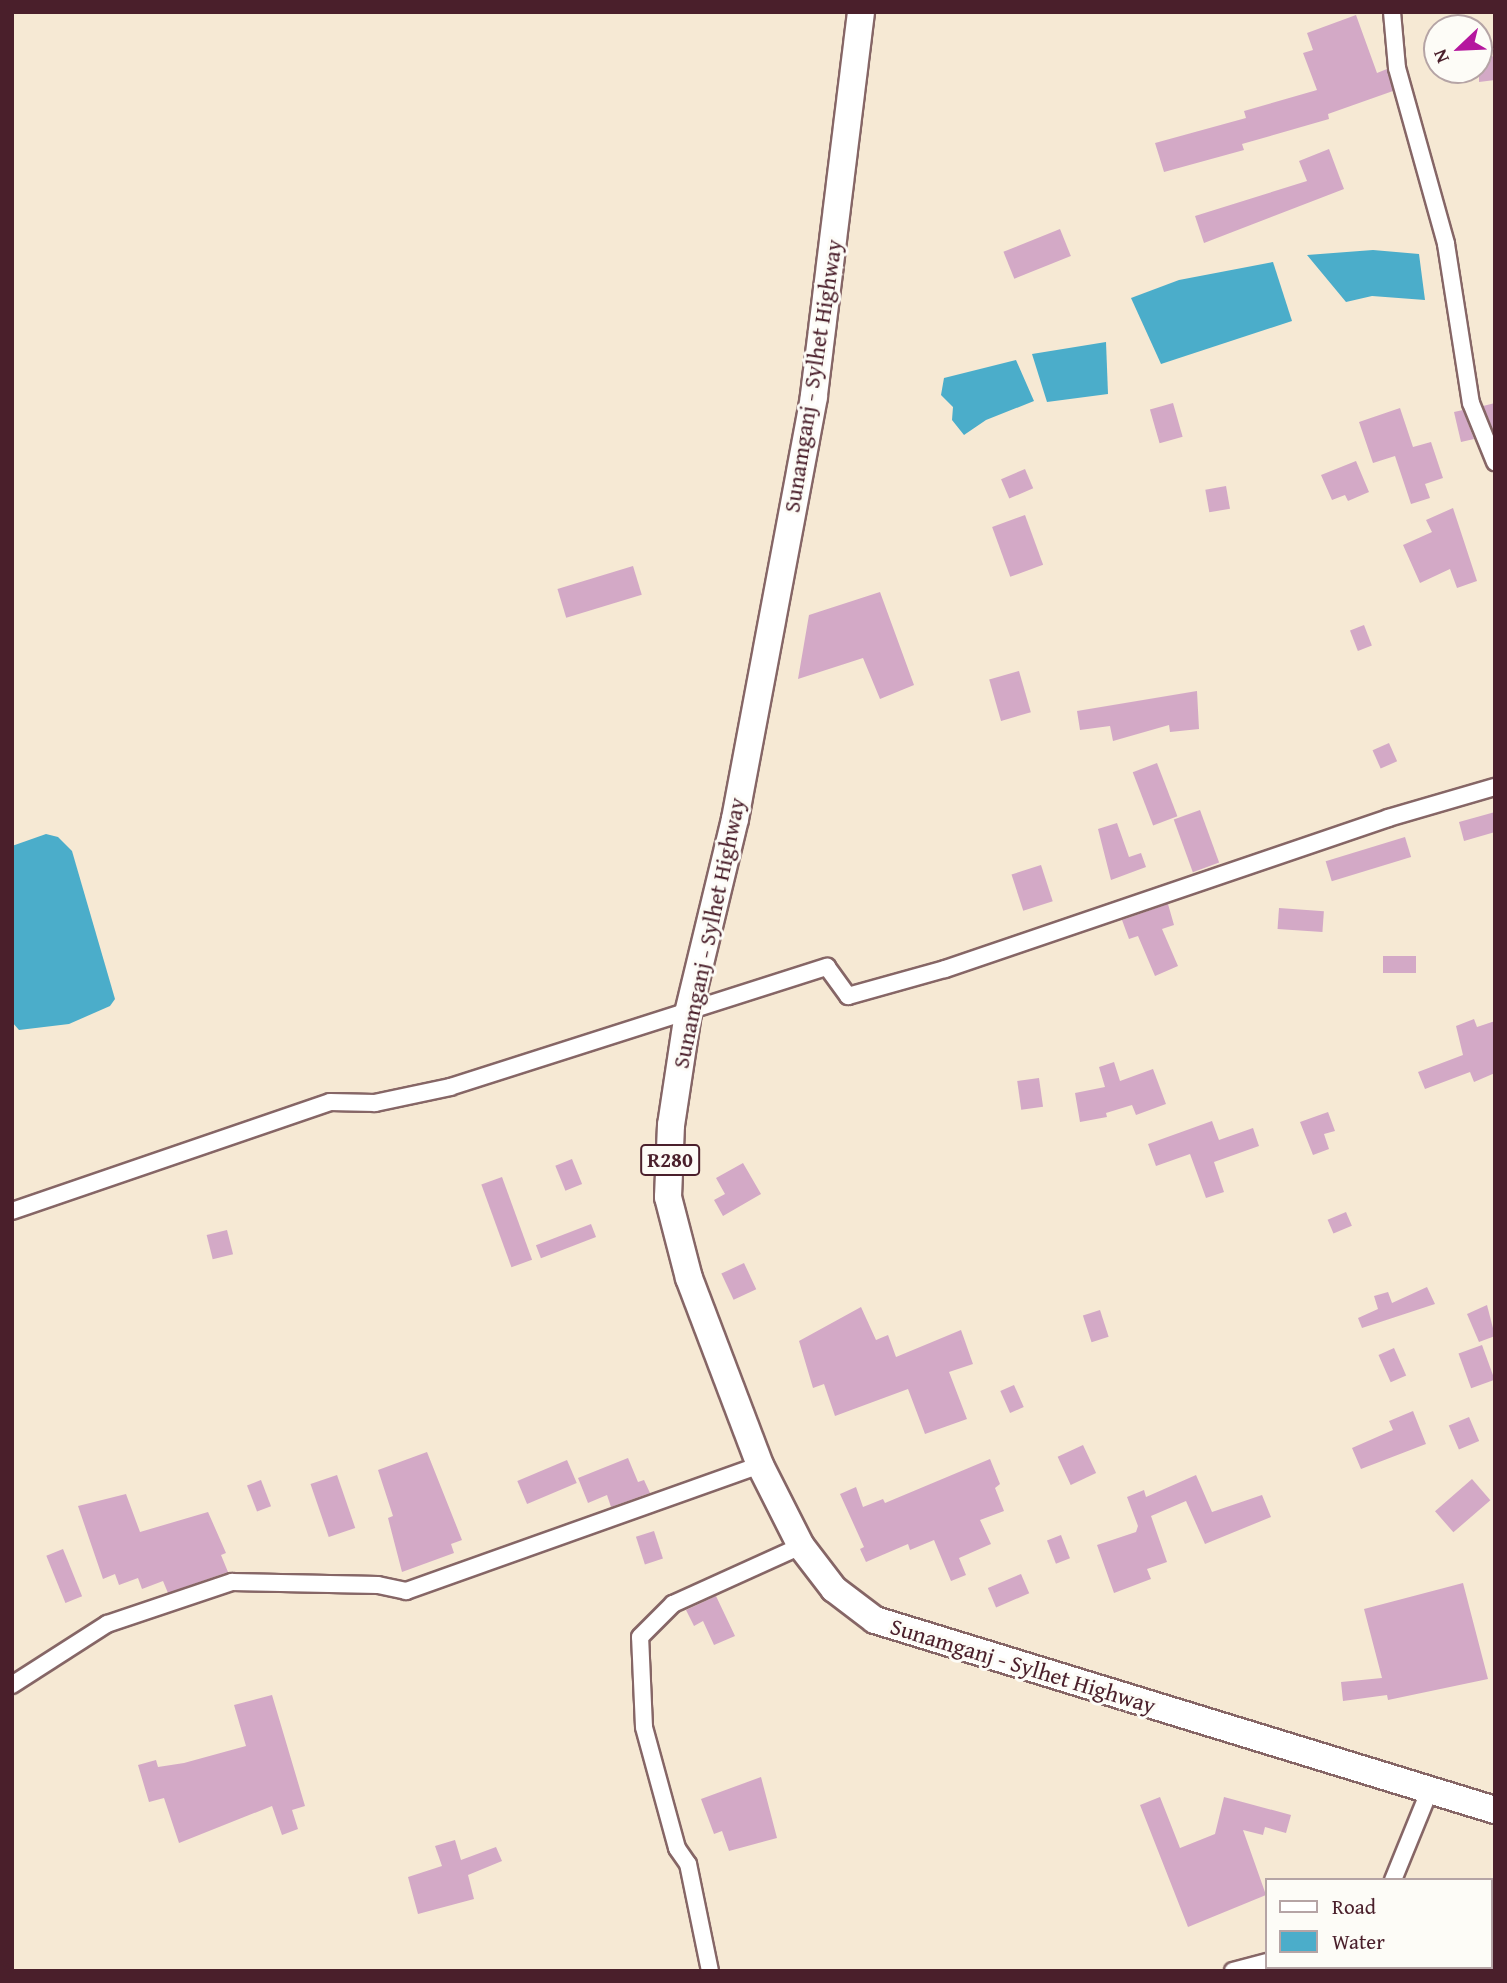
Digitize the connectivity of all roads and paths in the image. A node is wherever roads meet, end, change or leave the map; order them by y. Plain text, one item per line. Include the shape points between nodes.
1 (861, 12) edge
2 (1392, 12) edge
3 (1495, 463) edge
4 (1495, 787) edge
5 (688, 1013) junction
6 (12, 1211) edge
7 (760, 1465) junction
8 (801, 1546) junction
9 (12, 1685) edge
10 (1429, 1792) junction
11 (1495, 1810) edge
12 (1394, 1878) edge
13 (1266, 1962) edge
14 (710, 1971) edge
15 (1233, 1971) edge

1 - 5 main road, Sunamganj - Sylhet Highway / R280 via 814,397 735,819
2 - 3 street via 1397,68 1446,244 1471,403
4 - 5 street via 848,996 827,967
5 - 6 street via 450,1087 375,1102 330,1102
5 - 7 main road, Sunamganj - Sylhet Highway / R280 via 671,1125 668,1197 689,1278
7 - 8 main road, Sunamganj - Sylhet Highway / R280
7 - 9 street via 406,1591 379,1584 232,1582 107,1624
8 - 10 main road, Sunamganj - Sylhet Highway / R280 via 834,1589 875,1620
8 - 14 street via 673,1604 640,1637 644,1727 677,1848 688,1864
10 - 11 main road, Sunamganj - Sylhet Highway / R280
10 - 12 street
13 - 15 street

